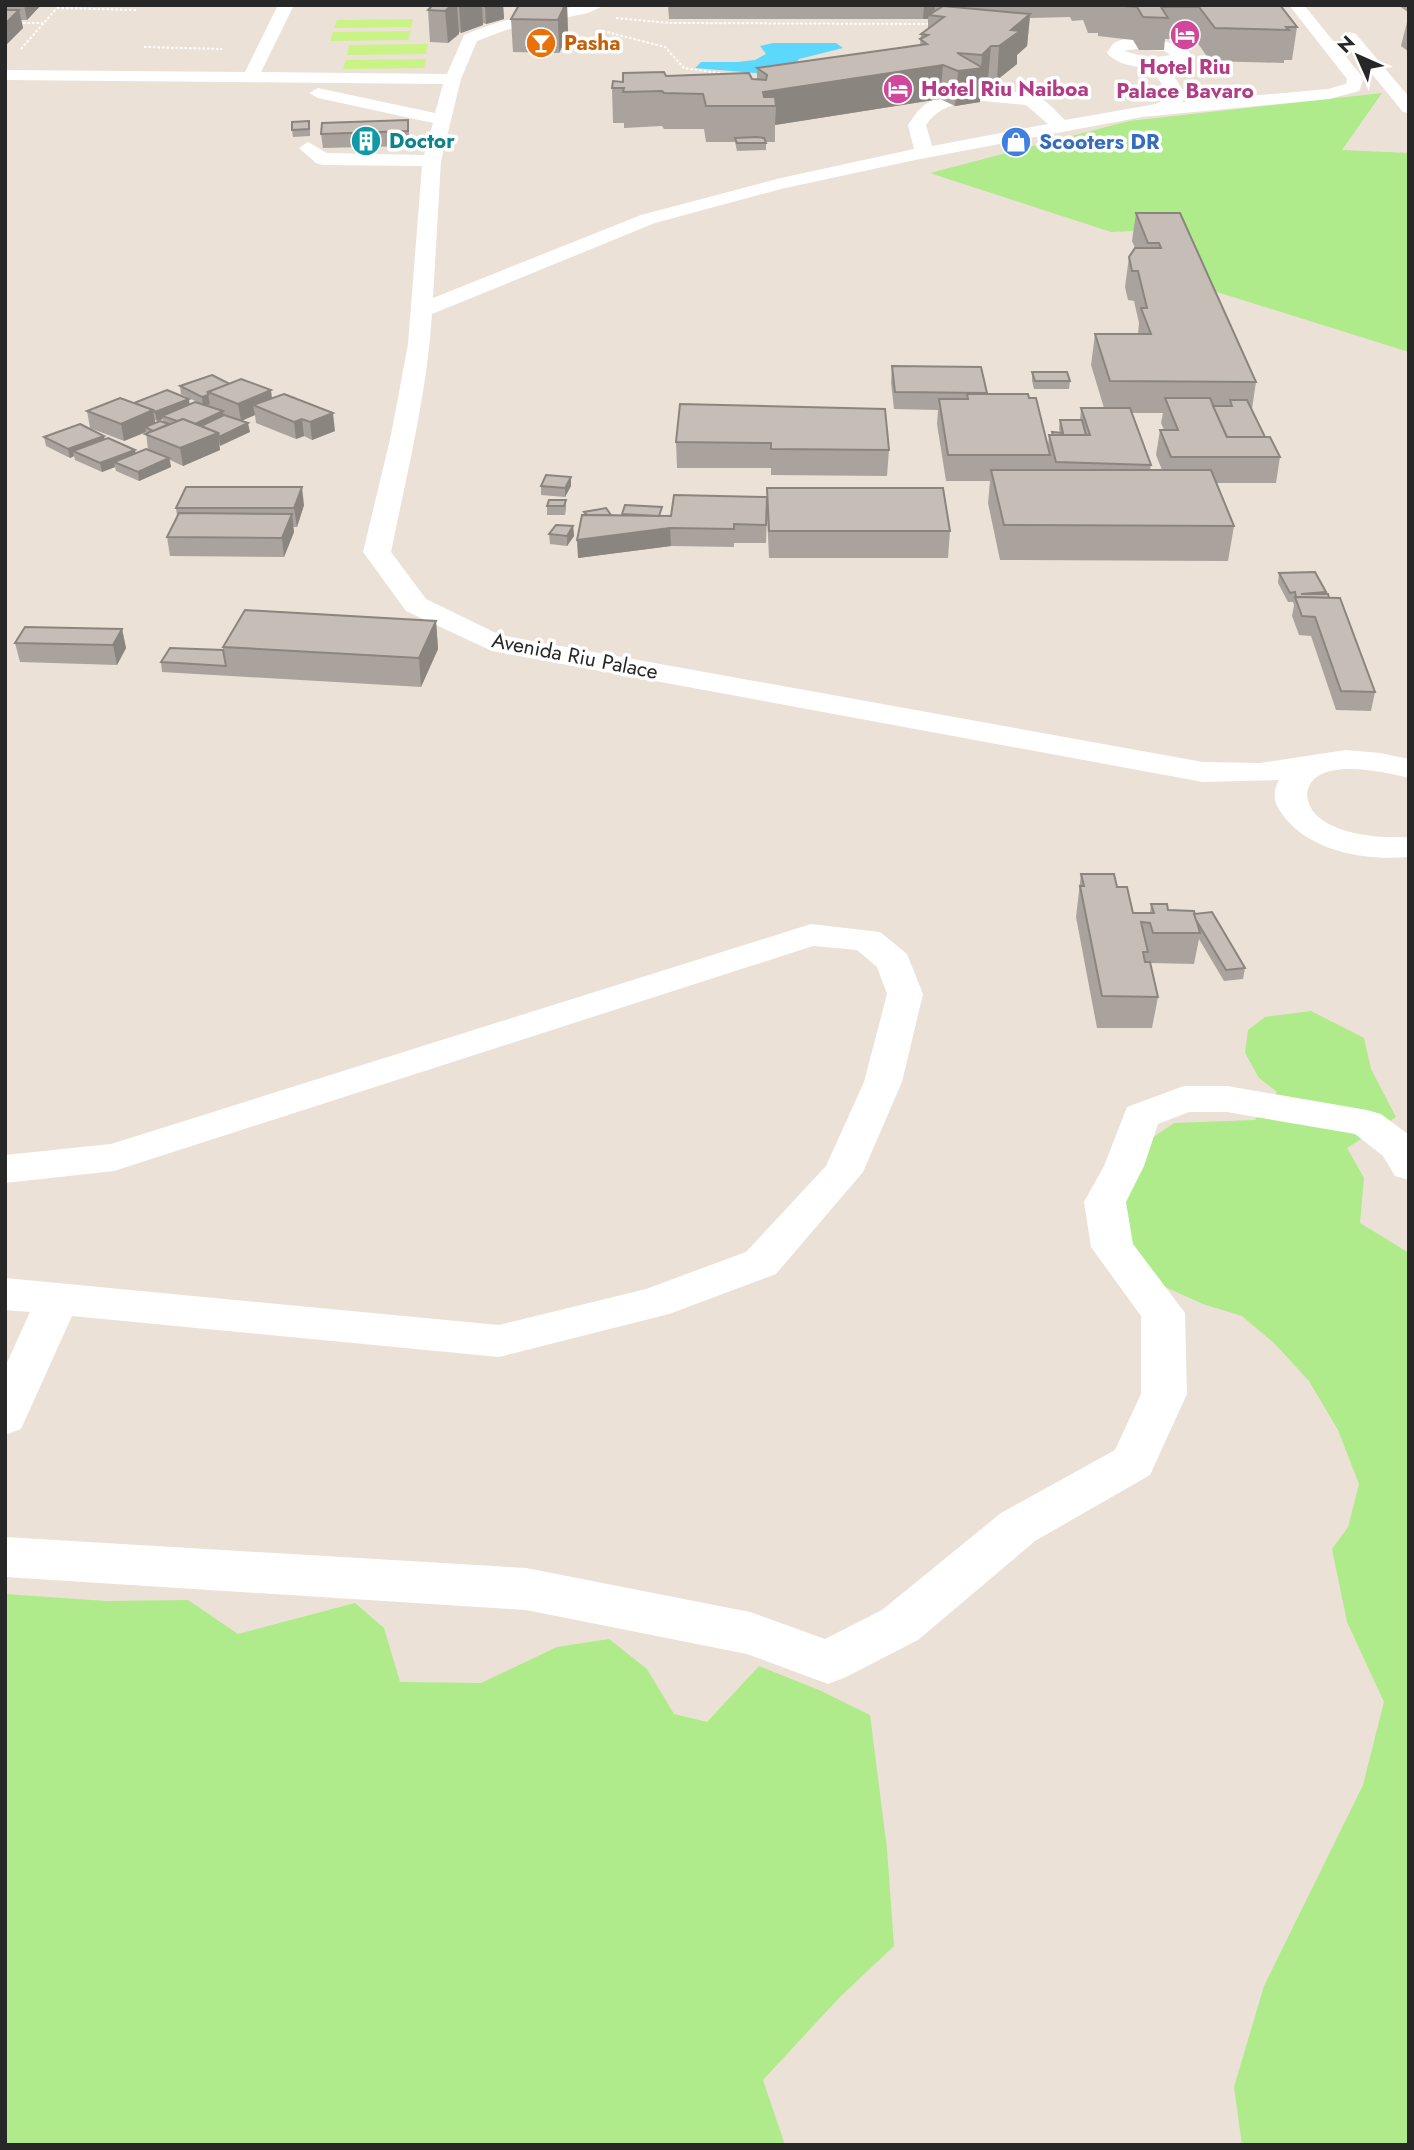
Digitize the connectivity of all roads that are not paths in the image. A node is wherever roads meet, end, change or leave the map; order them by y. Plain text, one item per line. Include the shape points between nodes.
1 (286, 5) edge
2 (598, 5) edge
3 (1296, 5) edge
4 (1341, 26) dead end
5 (1156, 62) edge
6 (5, 75) edge
7 (251, 76) junction
8 (453, 79) junction
9 (1409, 108) edge
10 (1161, 109) junction
11 (443, 120) junction
12 (1060, 126) junction
13 (308, 148) dead end
14 (924, 152) junction
15 (432, 161) junction
16 (421, 311) junction
17 (1312, 767) junction
18 (1409, 769) edge
19 (1203, 772) junction
20 (1303, 819) junction
21 (1405, 854) edge
22 (1409, 1166) edge
23 (5, 1169) edge
24 (5, 1294) edge
25 (58, 1299) junction
26 (5, 1417) edge
27 (5, 1557) edge

1 - 7 street
2 - 8 street, Avenida Riu Palace via 498,27 470,38
3 - 10 street via 1356,79 1353,87 1329,94
4 - 9 street
5 - 10 street via 1178,96
6 - 7 street
7 - 8 street
7 - 11 street
8 - 11 street, Avenida Riu Palace
10 - 12 street
11 - 15 street, Avenida Riu Palace
12 - 14 street
12 - 14 street via 1040,106 1023,99 984,97 941,103 917,125
13 - 15 street via 323,159
14 - 16 street via 648,219
15 - 16 street, Avenida Riu Palace
16 - 19 street, Avenida Riu Palace via 403,435 377,552 416,605 492,642
17 - 18 street, Avenida Riu Palace via 1360,760
17 - 19 street, Avenida Riu Palace via 1260,773
17 - 20 street via 1290,790 1292,805
19 - 20 street, Avenida Riu Palace
20 - 21 street, Avenida Riu Palace via 1344,841
22 - 27 street via 1398,1147 1367,1123 1227,1099 1184,1099 1141,1116 1124,1166 1105,1202 1112,1247 1163,1313 1164,1394 1133,1462 1018,1527 900,1625 828,1662 750,1633 526,1589
23 - 25 street via 114,1157 811,935 867,940 894,962 905,994 883,1082 866,1121 843,1172 761,1263 654,1303 499,1341
24 - 25 street
25 - 26 street

